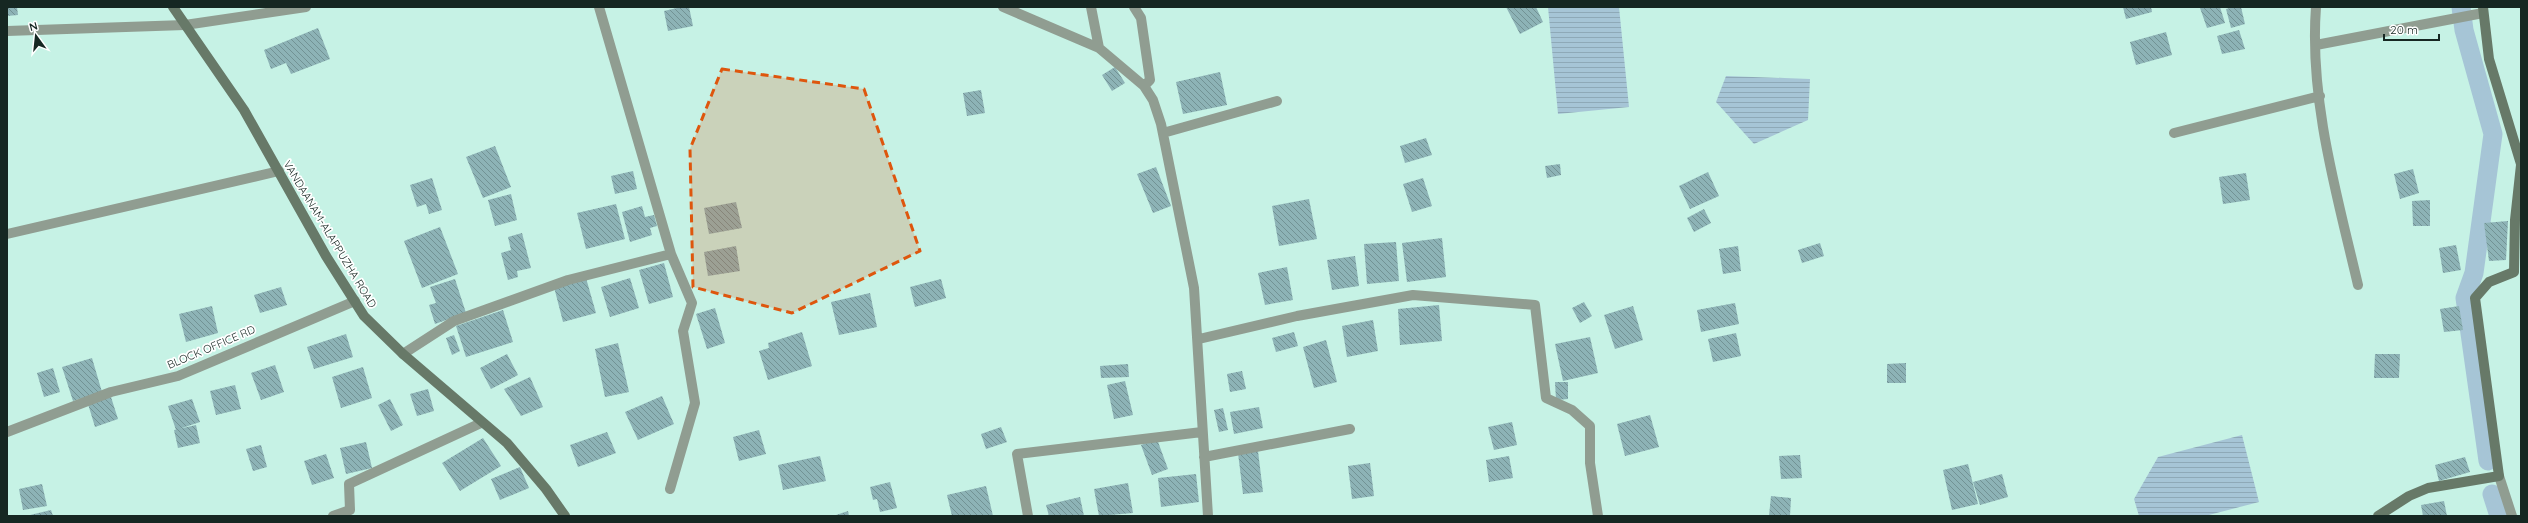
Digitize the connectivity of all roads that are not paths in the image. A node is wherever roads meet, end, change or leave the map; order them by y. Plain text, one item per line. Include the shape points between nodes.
1 (173, 7) edge
2 (306, 7) edge
3 (599, 7) edge
4 (1002, 7) edge
5 (1091, 7) edge
6 (1134, 7) edge
7 (2316, 7) edge
8 (2483, 10) edge
9 (185, 25) junction
10 (7, 31) edge
11 (2316, 46) junction
12 (1099, 48) junction
13 (1144, 86) junction
14 (2320, 96) junction
15 (1277, 101) dead end
16 (1163, 133) junction
17 (2174, 133) dead end
18 (2521, 165) edge
19 (279, 171) junction
20 (7, 234) edge
21 (671, 254) junction
22 (2358, 285) dead end
23 (354, 301) junction
24 (1199, 338) junction
25 (403, 354) junction
26 (481, 423) junction
27 (1350, 430) dead end
28 (7, 432) edge
29 (1202, 432) junction
30 (1204, 457) junction
31 (2499, 476) junction
32 (670, 490) dead end
33 (333, 516) edge
34 (565, 516) edge
35 (1028, 516) edge
36 (1208, 516) edge
37 (1598, 516) edge
38 (2378, 516) edge
39 (2512, 516) edge

1 - 9 main road, VANDAANAM-ALAPPUZHA ROAD
2 - 9 street
3 - 21 street
4 - 12 street
5 - 12 street
6 - 13 street via 1141,18 1150,80
7 - 11 street
8 - 11 street
8 - 18 main road via 2489,60
9 - 10 street
9 - 19 main road, VANDAANAM-ALAPPUZHA ROAD via 244,110
11 - 14 street
12 - 13 street
13 - 16 street via 1153,100
14 - 17 street
14 - 22 street via 2329,159
15 - 16 street
16 - 24 street via 1194,288
18 - 31 main road via 2515,220 2514,272 2489,282 2475,298
19 - 20 street
19 - 23 main road, VANDAANAM-ALAPPUZHA ROAD
21 - 25 street via 568,280 454,321
21 - 32 street via 692,303 683,331 695,403
23 - 25 main road, VANDAANAM-ALAPPUZHA ROAD via 364,316
23 - 28 street, BLOCK OFFICE RD via 178,376 111,392
24 - 29 street
24 - 37 street via 1298,316 1413,295 1535,305 1546,398 1572,410 1590,426 1590,463
25 - 26 main road, VANDAANAM-ALAPPUZHA ROAD
26 - 33 street via 350,484 350,510
26 - 34 main road, VANDAANAM-ALAPPUZHA ROAD via 507,444 546,489
27 - 30 street
29 - 30 street
29 - 35 street via 1017,454
30 - 36 street
31 - 38 main road via 2428,488 2409,496
31 - 39 street

